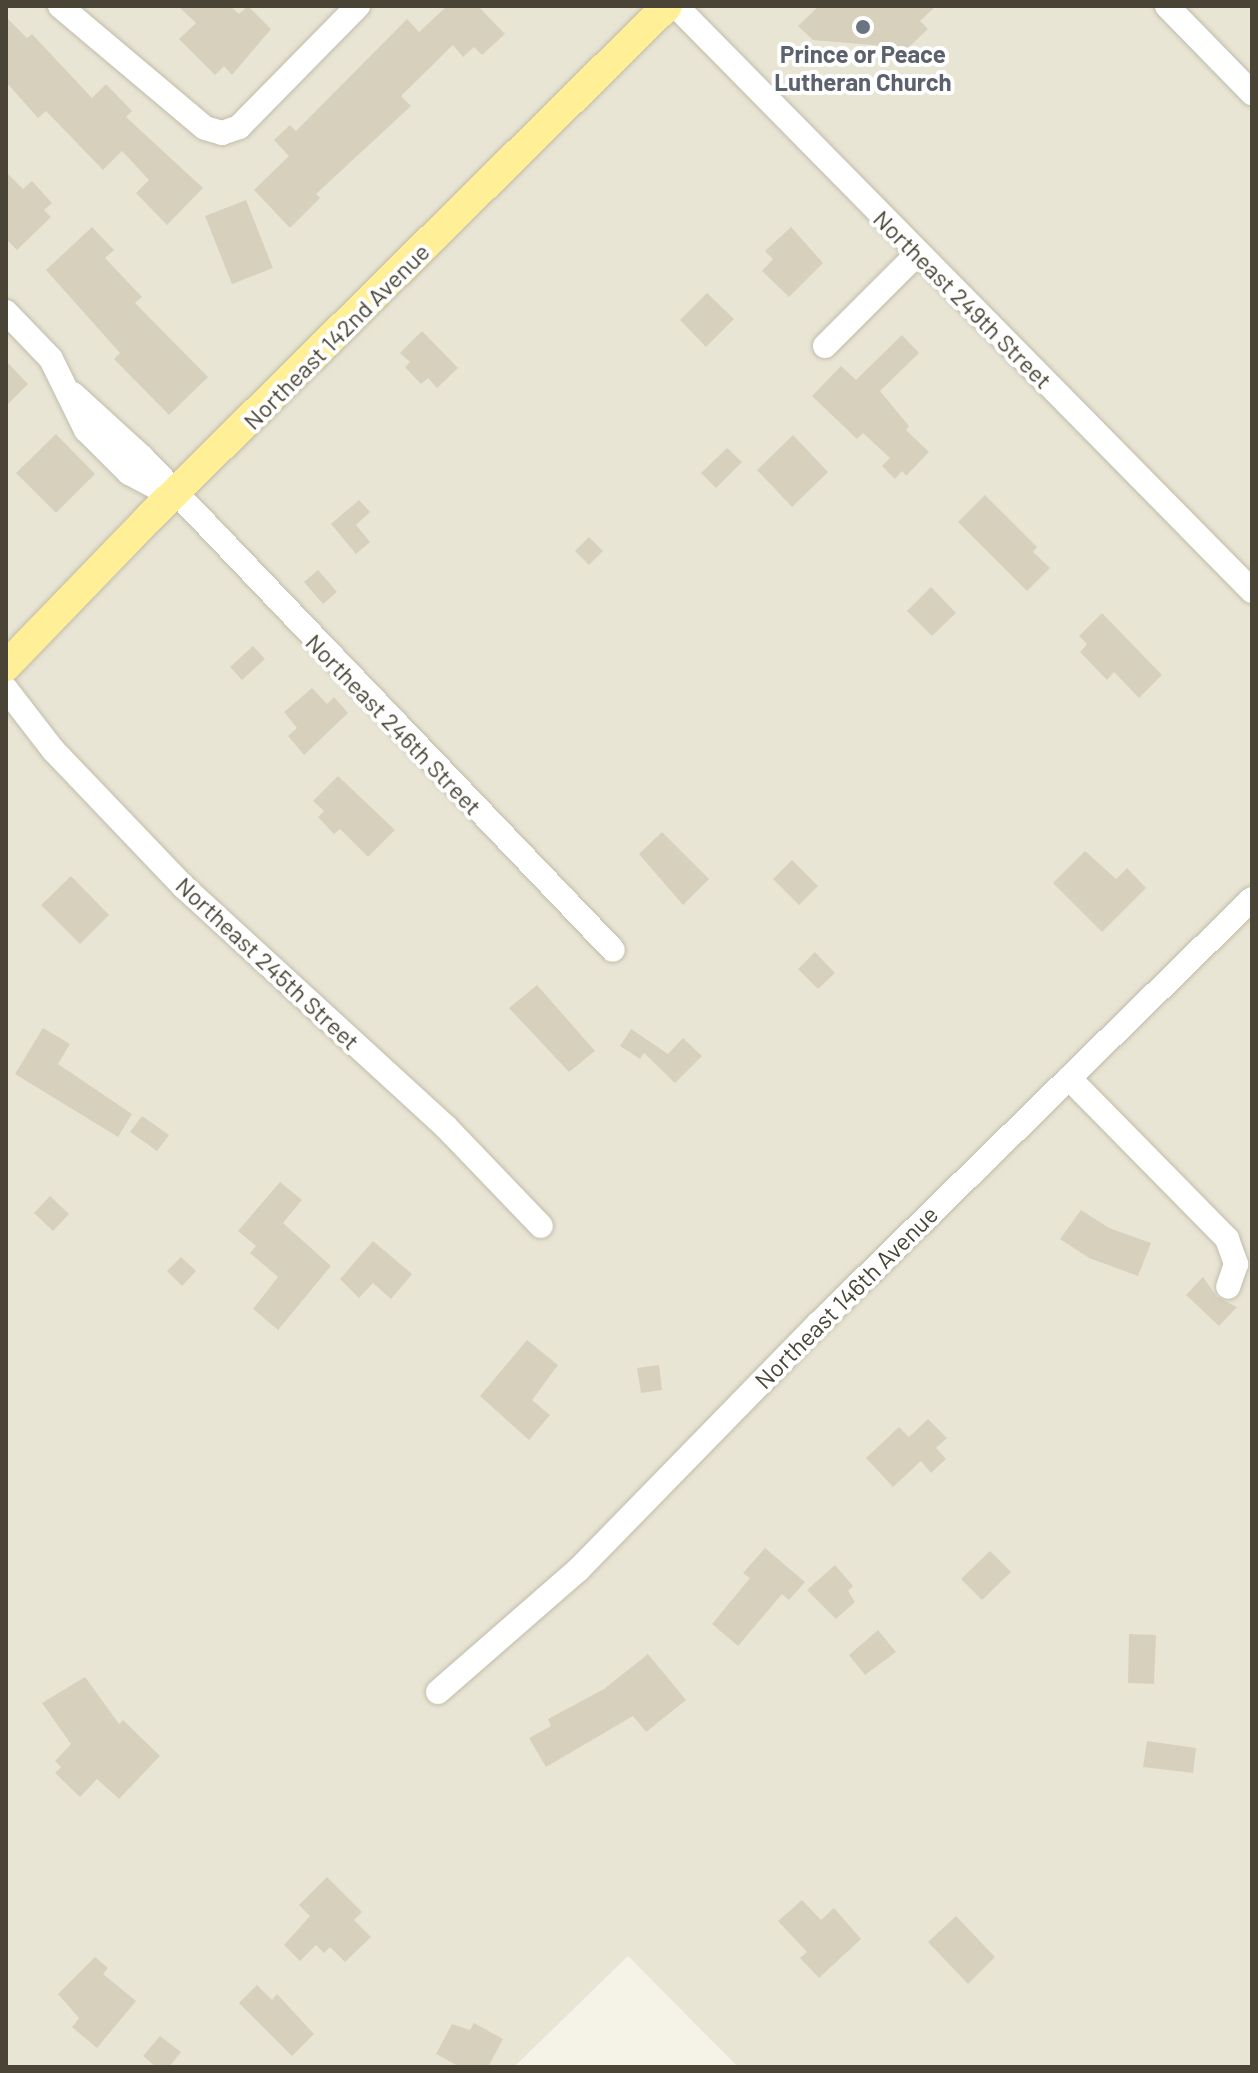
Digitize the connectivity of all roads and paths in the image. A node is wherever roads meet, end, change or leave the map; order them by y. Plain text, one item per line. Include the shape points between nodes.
1 (60, 6) edge
2 (358, 6) edge
3 (667, 6) edge
4 (676, 6) edge
5 (1167, 6) edge
6 (1252, 93) edge
7 (918, 253) junction
8 (6, 312) edge
9 (825, 346) dead end
10 (175, 497) junction
11 (1252, 591) edge
12 (6, 666) edge
13 (6, 689) edge
14 (1252, 899) edge
15 (613, 950) dead end
16 (1069, 1078) junction
17 (541, 1226) dead end
18 (1228, 1287) dead end
19 (438, 1692) dead end

1 - 2 street via 205,128 222,133 239,127
3 - 10 main road, Northeast 142nd Avenue
4 - 7 street, Northeast 249th Street
5 - 6 street
7 - 9 street
7 - 11 street, Northeast 249th Street
8 - 10 street, Northeast 246th Street via 51,359 73,394 143,458
10 - 12 main road, Northeast 142nd Avenue
10 - 15 street, Northeast 246th Street
13 - 17 street, Northeast 245th Street via 54,751 184,887 446,1127
14 - 16 street, Northeast 146th Avenue
16 - 18 street via 1227,1239 1236,1264
16 - 19 street, Northeast 146th Avenue via 578,1570

